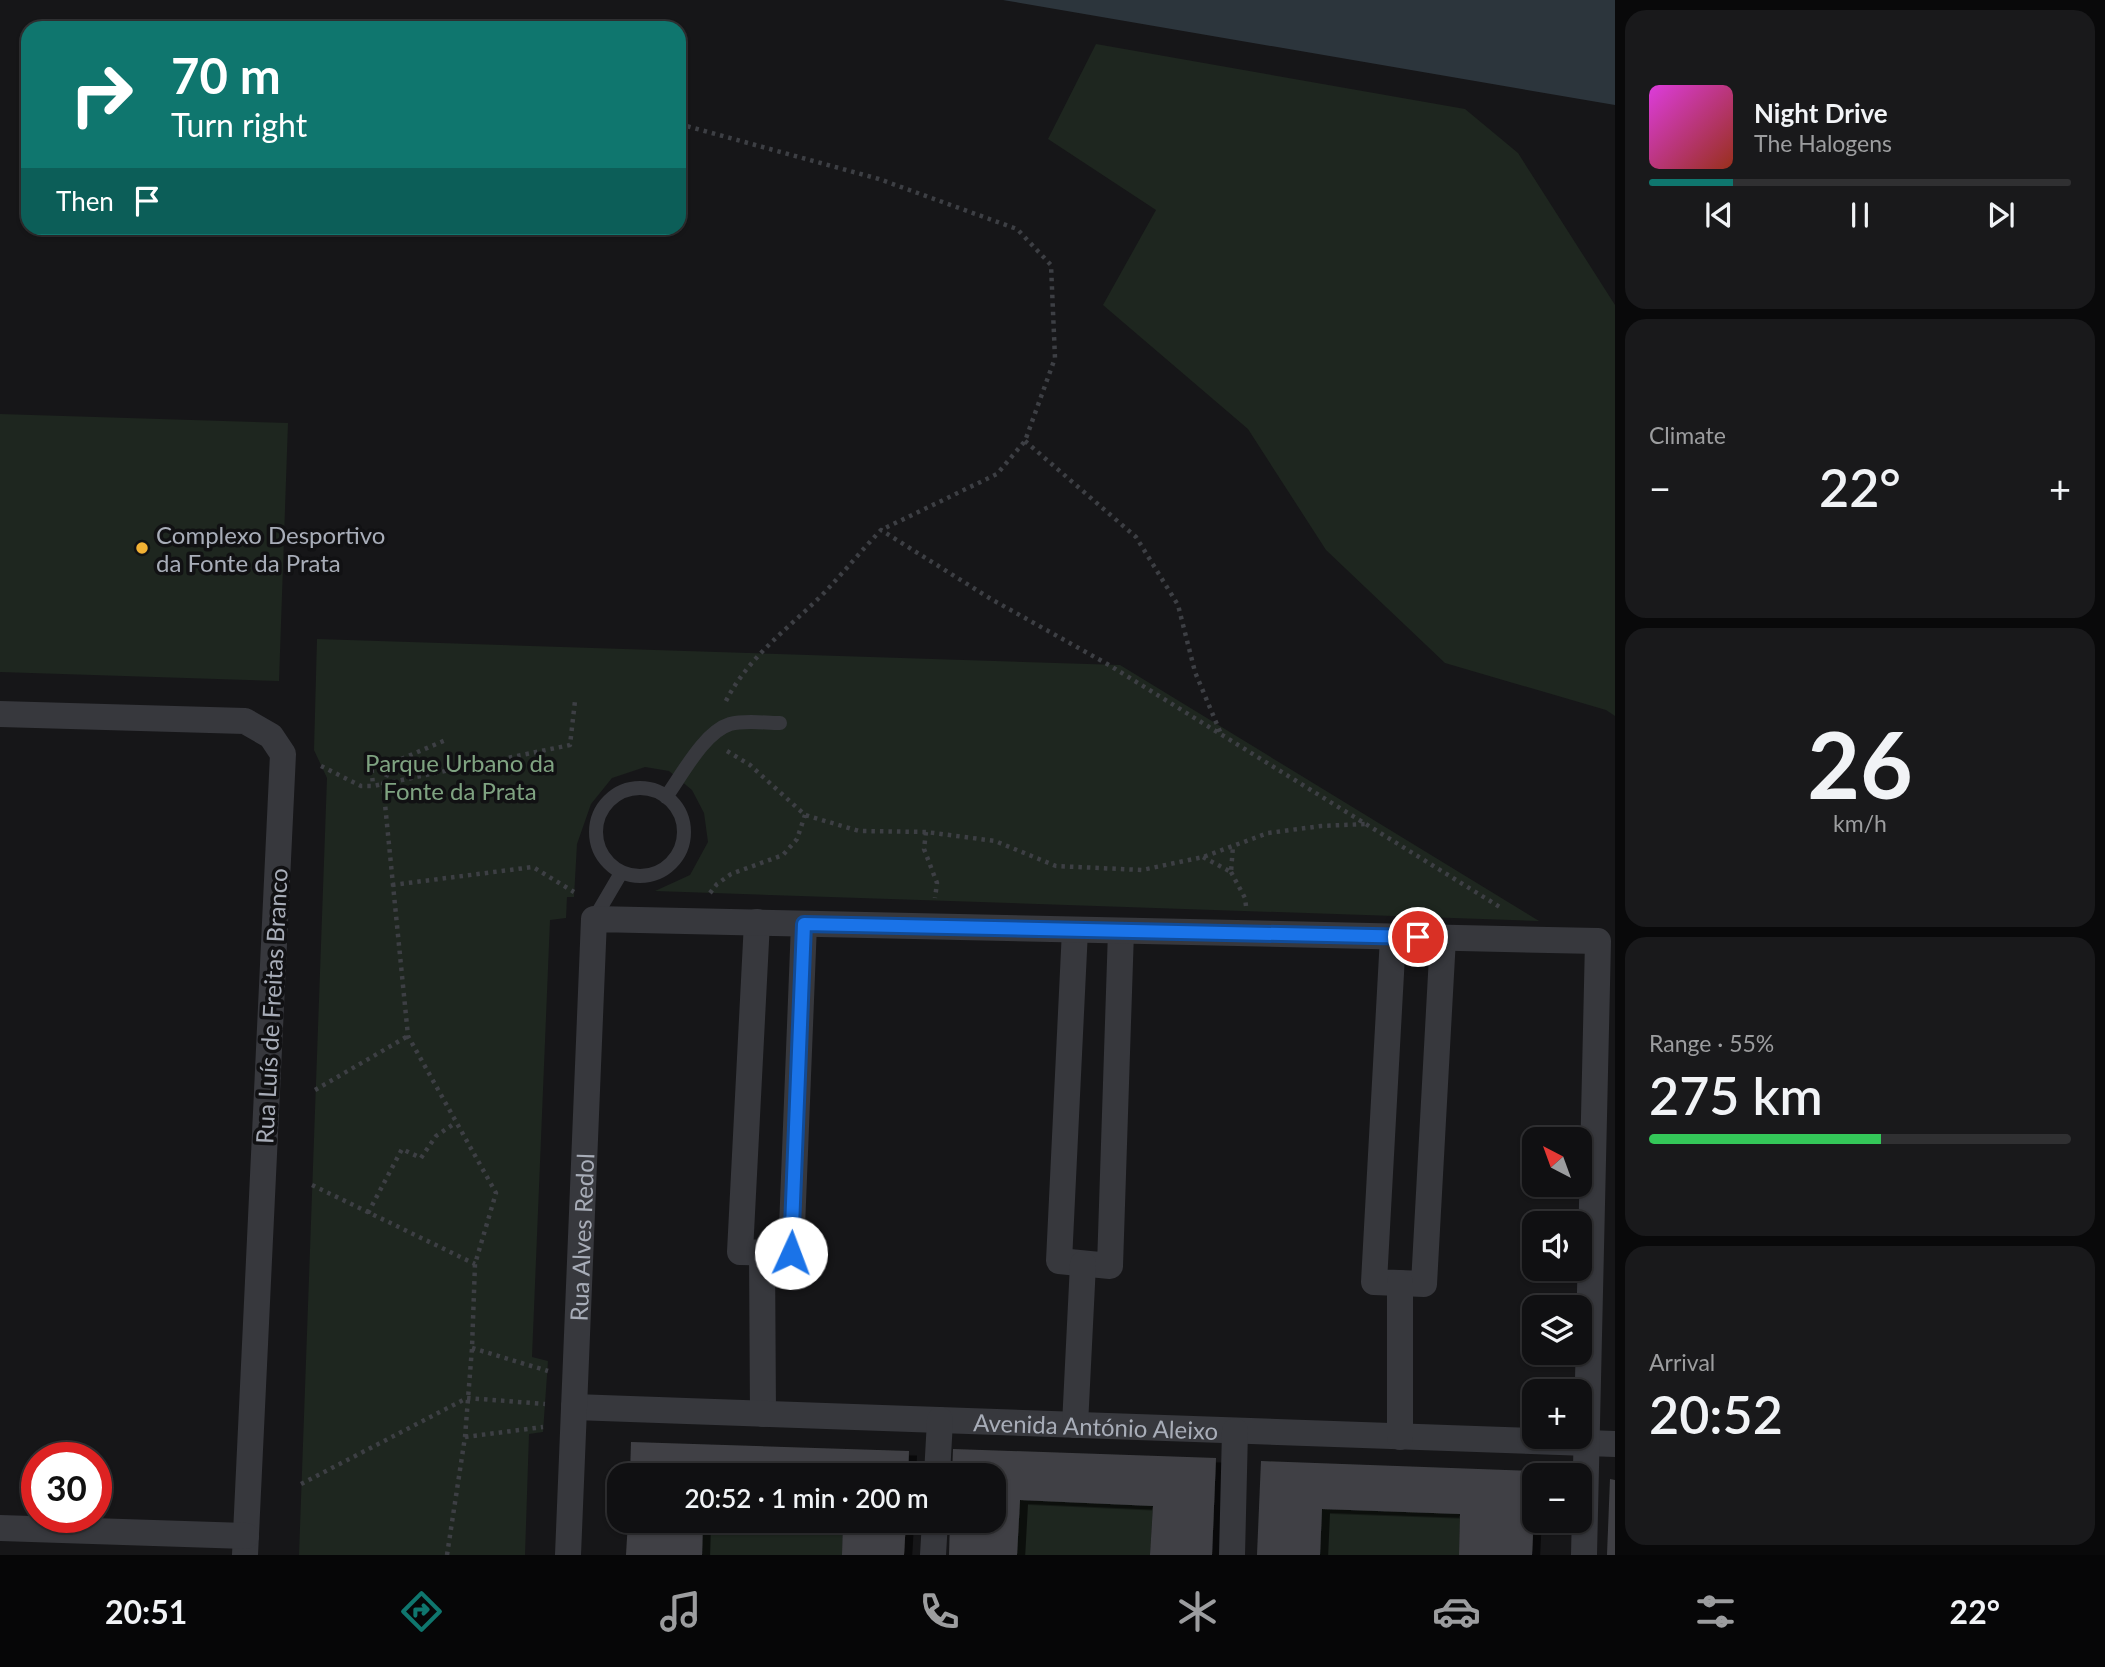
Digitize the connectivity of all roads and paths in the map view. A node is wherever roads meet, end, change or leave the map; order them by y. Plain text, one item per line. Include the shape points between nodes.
1 (686, 126) edge
2 (1025, 441) junction
3 (881, 530) junction
4 (575, 701) dead end
5 (0, 714) edge
6 (780, 723) dead end
7 (1222, 735) junction
8 (448, 739) dead end
9 (708, 739) junction
10 (371, 761) dead end
11 (321, 766) dead end
12 (383, 785) junction
13 (373, 786) junction
14 (666, 797) junction
15 (805, 816) junction
16 (1367, 824) junction
17 (926, 832) junction
18 (1233, 846) junction
19 (1203, 857) junction
20 (1231, 872) junction
21 (621, 873) junction
22 (391, 885) junction
23 (574, 892) dead end
24 (710, 893) dead end
25 (935, 900) dead end
26 (1247, 911) dead end
27 (1510, 914) dead end
28 (594, 919) junction
29 (757, 922) junction
30 (804, 924) junction
31 (1075, 930) junction
32 (1121, 930) junction
33 (1393, 937) junction
34 (1443, 938) junction
35 (408, 1036) junction
36 (315, 1090) dead end
37 (455, 1123) junction
38 (312, 1185) dead end
39 (368, 1213) junction
40 (762, 1253) junction
41 (475, 1264) junction
42 (1083, 1264) junction
43 (1400, 1283) junction
44 (472, 1349) junction
45 (548, 1371) dead end
46 (1588, 1379) edge
47 (467, 1398) junction
48 (545, 1404) dead end
49 (574, 1407) junction
50 (763, 1414) junction
51 (940, 1420) junction
52 (1075, 1425) junction
53 (543, 1427) dead end
54 (1235, 1431) junction
55 (465, 1437) junction
56 (1400, 1437) junction
57 (1522, 1441) edge
58 (1592, 1443) edge
59 (1615, 1444) edge
60 (1586, 1449) edge
61 (938, 1463) edge
62 (301, 1484) dead end
63 (0, 1528) edge
64 (934, 1533) edge
65 (246, 1545) edge
66 (447, 1555) edge
67 (568, 1555) edge
68 (933, 1555) edge
69 (1232, 1555) edge
70 (1584, 1555) edge

1 - 2 path via 879,179 1017,229 1051,265 1055,358
2 - 3 path via 997,474
2 - 7 path via 1136,537 1178,605 1195,672
3 - 7 path
3 - 9 path via 760,652 733,688
4 - 12 path via 570,745
5 - 65 street, Rua Luís de Freitas Branco via 245,721 271,736 283,754
6 - 9 lane via 733,723
7 - 16 path
8 - 12 path via 392,763
9 - 14 lane
9 - 15 path via 750,765
10 - 13 path
11 - 13 path via 360,786
12 - 13 path
12 - 22 path
14 - 21 lane via 681,817 684,831 675,859 650,875
14 - 21 lane via 649,789 621,792 601,812 596,840 609,865
15 - 17 path via 859,831
15 - 24 path via 797,839 783,855 731,874
16 - 18 path via 1268,833
16 - 27 path
17 - 19 path via 995,841 1056,866 1142,870
17 - 25 path via 924,849 937,883
18 - 19 path
18 - 20 path
19 - 20 path
20 - 26 path
21 - 28 lane
22 - 23 path via 533,867
22 - 35 path
28 - 29 street
28 - 49 street, Rua Alves Redol
29 - 30 street
29 - 40 street via 740,1251
30 - 31 street
30 - 40 street via 791,1253
31 - 32 street
31 - 42 street via 1059,1261
32 - 33 street
32 - 42 street via 1110,1266
33 - 34 street
33 - 43 street via 1374,1282
34 - 43 street via 1424,1284
34 - 46 street via 1598,941
35 - 36 path
35 - 37 path
37 - 39 path via 436,1136 421,1158 402,1149
37 - 41 path via 496,1193
38 - 39 path
39 - 41 path
40 - 50 street
41 - 44 path
42 - 52 street
43 - 56 street
44 - 45 path
44 - 47 path
47 - 48 path
47 - 55 path
47 - 62 path
49 - 50 street, Avenida António Aleixo
49 - 67 street, Rua Alves Redol
50 - 51 street, Avenida António Aleixo
51 - 52 street, Avenida António Aleixo
51 - 61 street
52 - 54 street, Avenida António Aleixo
53 - 55 path
54 - 56 street, Avenida António Aleixo
54 - 69 street
55 - 66 path
56 - 57 street, Avenida António Aleixo
58 - 59 street, Avenida António Aleixo
60 - 70 street
63 - 65 street
64 - 68 street

